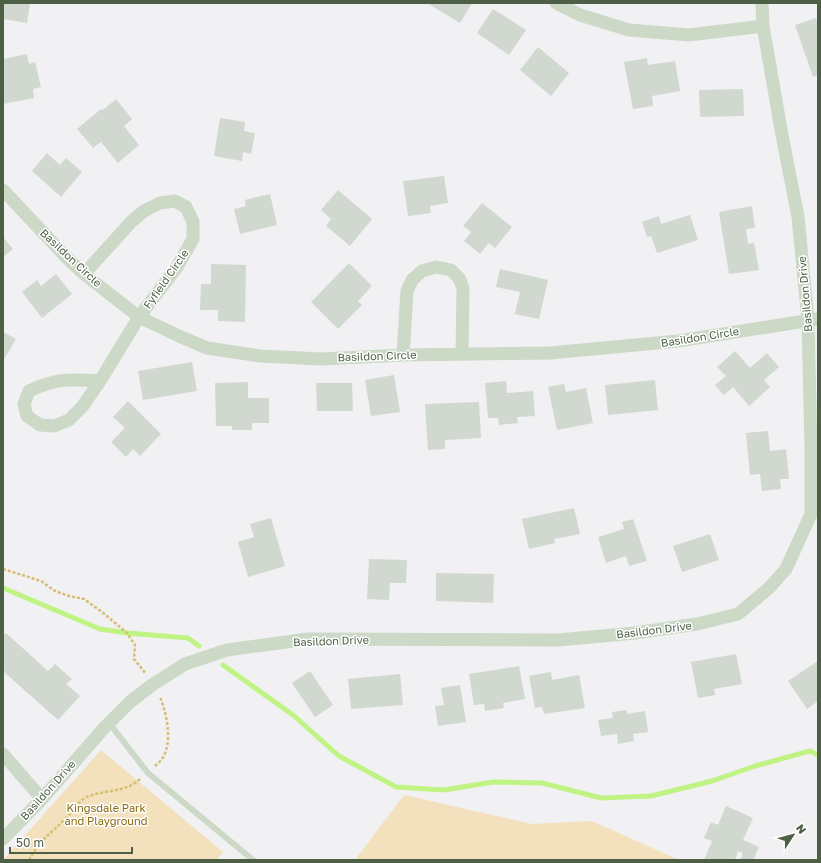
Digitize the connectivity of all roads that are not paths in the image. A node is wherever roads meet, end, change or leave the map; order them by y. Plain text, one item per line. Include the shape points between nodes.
1 (556, 3) edge
2 (762, 3) edge
3 (763, 26) junction
4 (3, 190) edge
5 (84, 274) junction
6 (139, 317) junction
7 (813, 319) edge
8 (462, 354) junction
9 (402, 355) junction
10 (100, 381) junction
11 (109, 723) junction
12 (3, 754) edge
13 (42, 799) junction
14 (3, 839) edge
15 (253, 860) edge

1 - 3 street via 580,16 630,30 689,35
2 - 3 street, Basildon Drive
3 - 7 street, Basildon Drive via 798,217
4 - 5 street, Basildon Circle
5 - 6 street, Basildon Circle
5 - 6 street, Fyfield Circle via 144,211 160,203 175,201 186,208 193,222 193,239 177,267
6 - 9 street, Basildon Circle via 207,348 260,356 321,359
6 - 10 street
7 - 8 street, Basildon Circle via 678,342 550,353
7 - 11 street, Basildon Drive via 811,514 786,569 769,588 738,614 697,624 635,633 558,640 308,639 227,650 186,664 152,685
8 - 9 street, Basildon Circle
8 - 9 street via 462,288 459,278 451,270 436,267 422,271 412,280 407,291
10 - 10 street via 82,407 69,420 54,426 40,425 27,416 24,404 29,391 63,380
11 - 13 street, Basildon Drive
11 - 15 lane via 148,773
12 - 13 street
13 - 14 street, Basildon Drive

